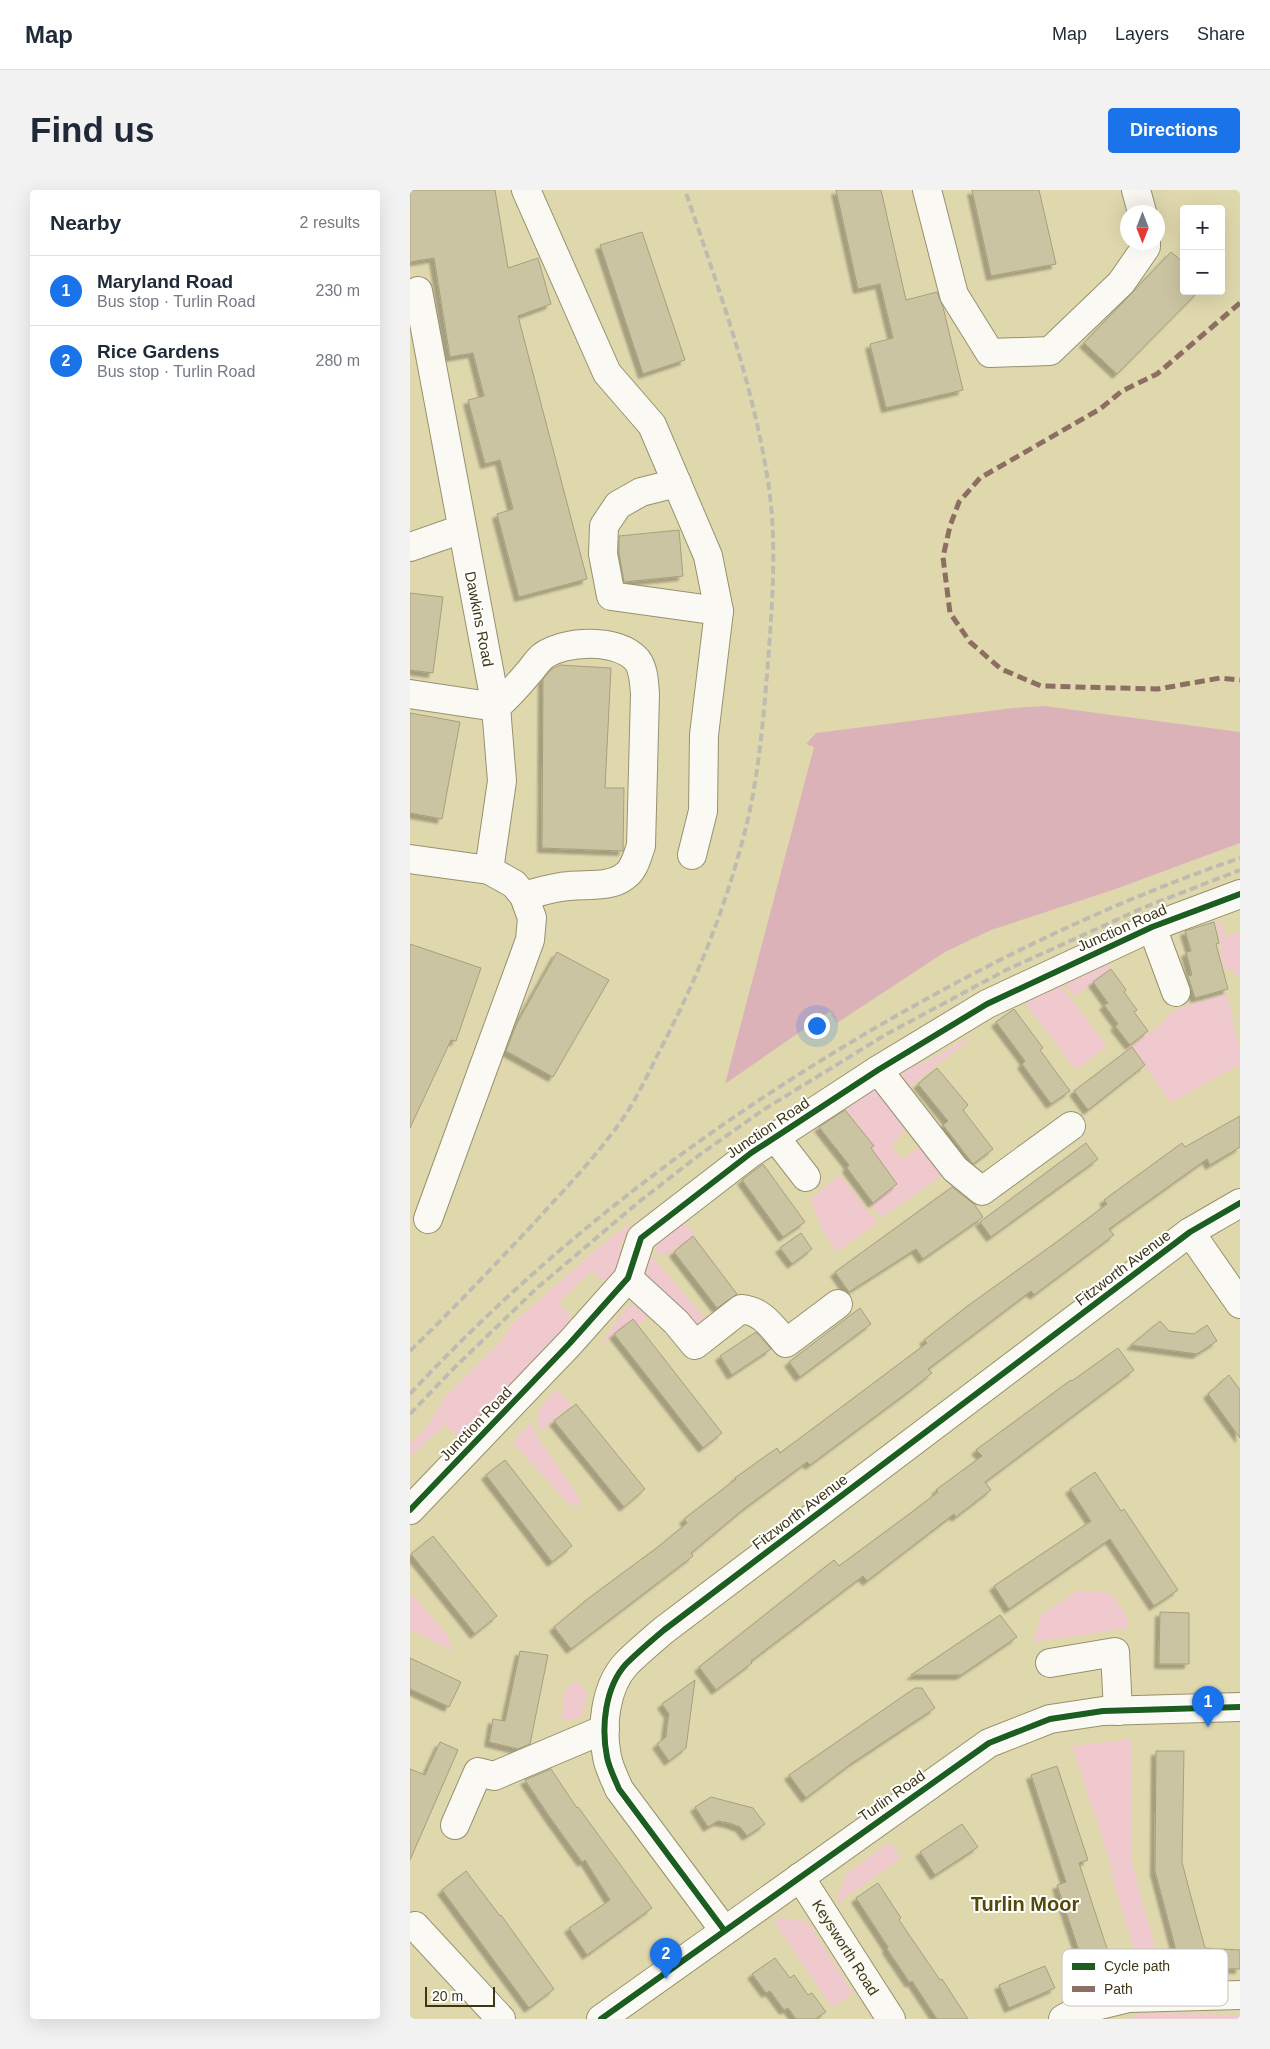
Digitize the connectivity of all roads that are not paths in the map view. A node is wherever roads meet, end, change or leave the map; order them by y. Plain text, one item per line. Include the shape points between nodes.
1 (526, 190) edge
2 (927, 190) edge
3 (1136, 190) edge
4 (1140, 205) edge
5 (1144, 250) edge
6 (418, 291) dead end
7 (677, 483) junction
8 (462, 529) junction
9 (410, 547) edge
10 (719, 611) junction
11 (410, 694) edge
12 (496, 708) junction
13 (692, 855) dead end
14 (410, 859) edge
15 (489, 870) junction
16 (1240, 894) edge
17 (524, 896) junction
18 (1152, 926) junction
19 (1176, 992) dead end
20 (878, 1070) junction
21 (1071, 1126) dead end
22 (775, 1137) junction
23 (806, 1177) dead end
24 (1240, 1203) edge
25 (428, 1219) dead end
26 (1190, 1232) junction
27 (628, 1278) junction
28 (838, 1304) dead end
29 (1240, 1304) edge
30 (410, 1510) edge
31 (1050, 1663) dead end
32 (1240, 1707) edge
33 (1118, 1710) junction
34 (605, 1729) junction
35 (456, 1825) dead end
36 (800, 1876) junction
37 (415, 1926) dead end
38 (724, 1930) junction
39 (1096, 2006) edge
40 (501, 2019) edge
41 (601, 2019) edge
42 (891, 2019) edge
43 (1063, 2019) edge

1 - 7 street via 607,373 652,425
2 - 5 street via 954,295 990,353 1050,351 1121,283
3 - 4 street
6 - 8 street, Dawkins Road
7 - 10 street via 708,556
7 - 10 street via 642,492 618,505 604,526 603,554 611,596
8 - 9 street
8 - 12 street, Dawkins Road
10 - 13 street via 704,735 703,811
11 - 12 street
12 - 15 street, Dawkins Road via 502,781
12 - 17 street via 542,657 552,651 595,643 615,646 626,650 638,662 642,673 645,694 641,846 633,867 626,876 615,881 568,886
14 - 15 street
15 - 17 street via 514,884
16 - 18 street, Junction Road
17 - 25 street via 532,918 530,940
18 - 19 street, Junction Road
18 - 20 street, Junction Road via 987,1004
20 - 21 street via 955,1169 982,1191
20 - 22 street, Junction Road
22 - 23 street
22 - 27 street, Junction Road via 641,1238
24 - 26 street, Fitzworth Avenue
26 - 29 street
26 - 34 street, Fitzworth Avenue via 664,1630 625,1665 609,1697
27 - 28 street via 696,1345 741,1309 760,1314 786,1343
27 - 30 street, Junction Road
31 - 33 street via 1115,1652
32 - 33 street, Turlin Road
33 - 36 street, Turlin Road via 1050,1719 989,1743
34 - 35 street via 494,1776 478,1772
34 - 38 street, Fitzworth Avenue via 607,1757 619,1790
36 - 38 street, Turlin Road
36 - 42 street, Keysworth Road
37 - 40 street
38 - 41 street, Turlin Road
39 - 43 street

